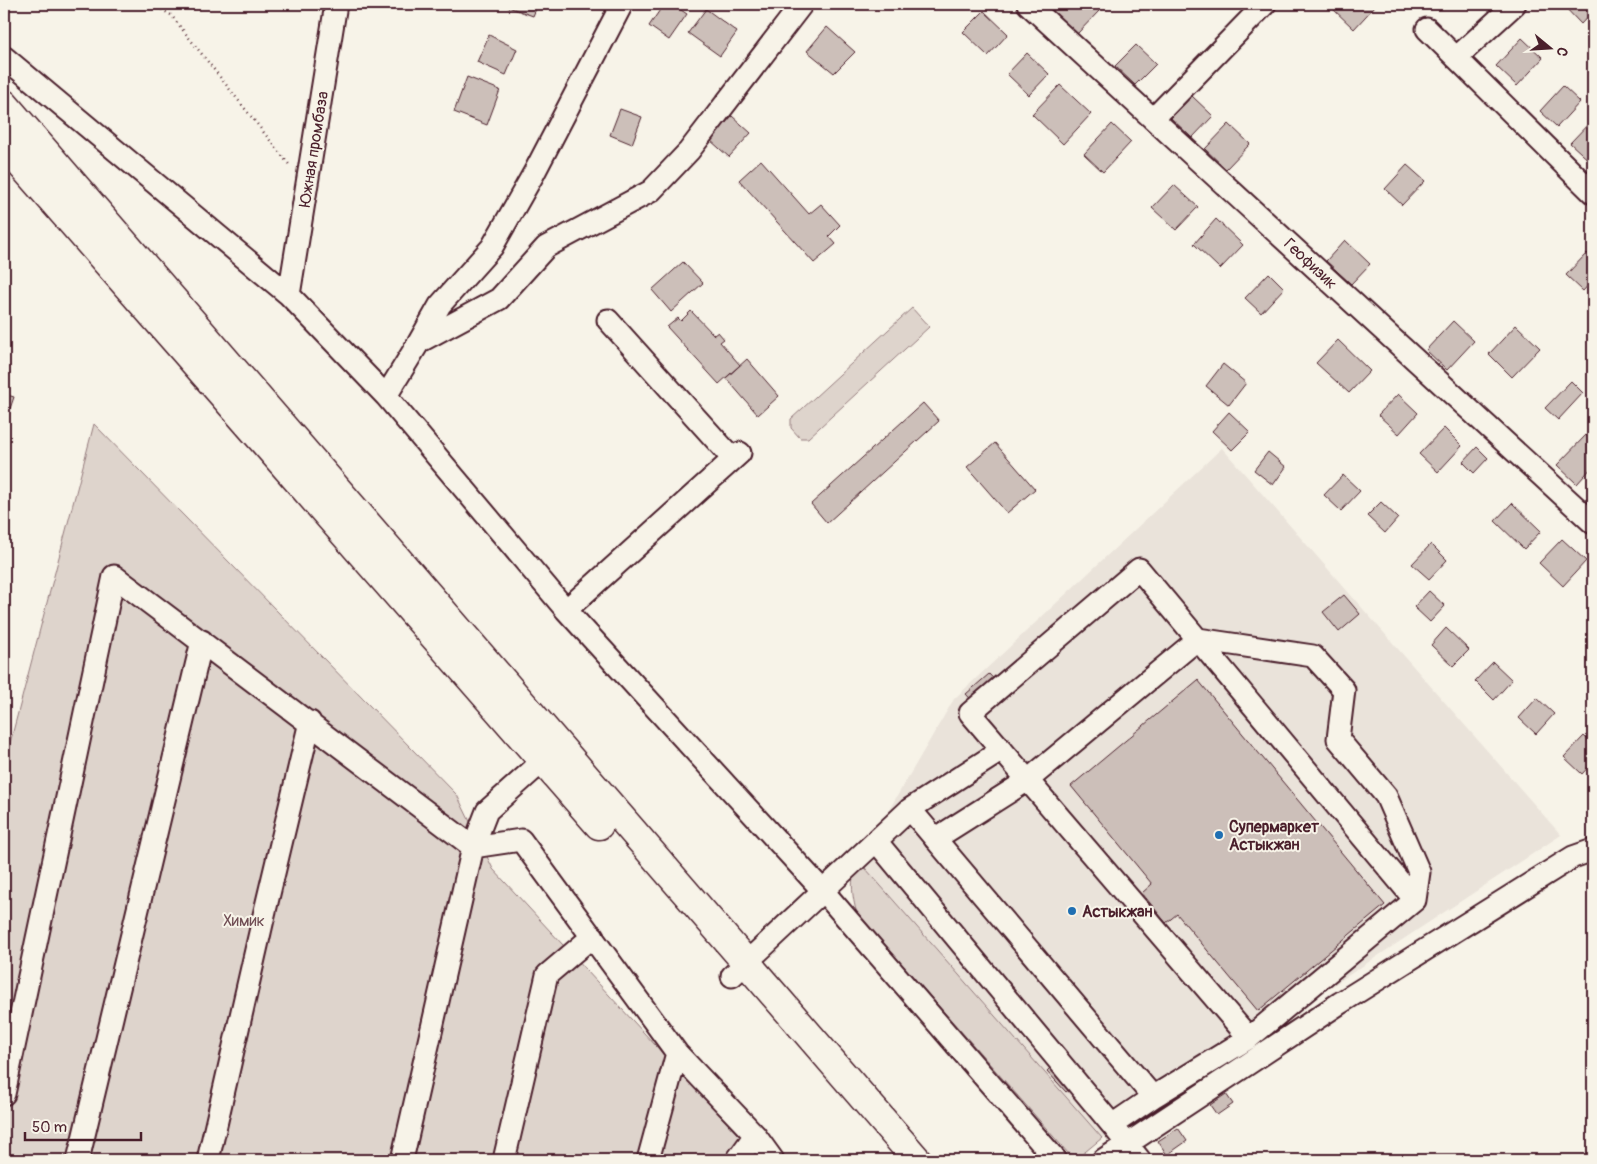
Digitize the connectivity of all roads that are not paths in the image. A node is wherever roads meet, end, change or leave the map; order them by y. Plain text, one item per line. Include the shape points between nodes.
1 (336, 4) edge
2 (622, 4) edge
3 (802, 4) edge
4 (1028, 4) edge
5 (1265, 4) edge
6 (1515, 4) edge
7 (1428, 29) dead end
8 (4, 56) edge
9 (1456, 58) junction
10 (4, 104) edge
11 (1153, 119) junction
12 (4, 145) edge
13 (1593, 193) edge
14 (289, 295) junction
15 (608, 320) dead end
16 (419, 342) junction
17 (386, 396) junction
18 (1593, 523) edge
19 (566, 610) junction
20 (1198, 639) junction
21 (202, 641) junction
22 (310, 722) junction
23 (1002, 750) junction
24 (551, 754) junction
25 (1028, 780) junction
26 (910, 809) junction
27 (935, 839) junction
28 (876, 841) junction
29 (473, 847) junction
30 (1593, 850) edge
31 (823, 891) junction
32 (1415, 900) junction
33 (593, 936) junction
34 (739, 970) junction
35 (1249, 1038) junction
36 (677, 1053) junction
37 (4, 1094) edge
38 (1153, 1097) junction
39 (1112, 1125) junction
40 (755, 1135) junction
41 (1127, 1144) junction
42 (78, 1160) edge
43 (208, 1160) edge
44 (402, 1160) edge
45 (504, 1160) edge
46 (648, 1160) edge
47 (737, 1160) edge
48 (774, 1160) edge
49 (893, 1160) edge
50 (917, 1160) edge
51 (1056, 1160) edge
52 (1103, 1160) edge
53 (1140, 1160) edge

1 - 14 street, Южная промбаза
2 - 16 street via 492,247 440,305
3 - 16 street via 689,151 650,191 546,247 499,299
4 - 11 street, Геофизик
5 - 11 street
6 - 9 street
7 - 9 street
8 - 14 street
9 - 13 street
10 - 24 highway
11 - 18 street, Геофизик
12 - 24 highway
14 - 17 street
15 - 19 street via 737,456
16 - 17 street
17 - 19 street
19 - 31 street
20 - 23 street via 1138,568 970,713
20 - 25 street
20 - 32 street
20 - 32 street via 1313,656 1344,690 1338,739 1386,796 1419,872
21 - 22 street
21 - 37 street via 114,576
21 - 42 street
22 - 29 street
22 - 43 street
23 - 25 street
23 - 26 street
24 - 29 street via 488,811
24 - 34 highway
25 - 27 street
25 - 35 street
26 - 27 street
26 - 28 street
27 - 38 street
28 - 31 street
28 - 39 street
29 - 33 street via 521,840
29 - 44 street
30 - 41 street via 1573,857 1348,998
31 - 34 street
31 - 51 street
32 - 35 street
33 - 36 street
33 - 45 street via 547,975
34 - 49 highway
34 - 50 highway
35 - 38 street
36 - 40 street
36 - 46 street
38 - 39 street
39 - 41 street
40 - 47 street
40 - 48 street
41 - 52 street
41 - 53 street

